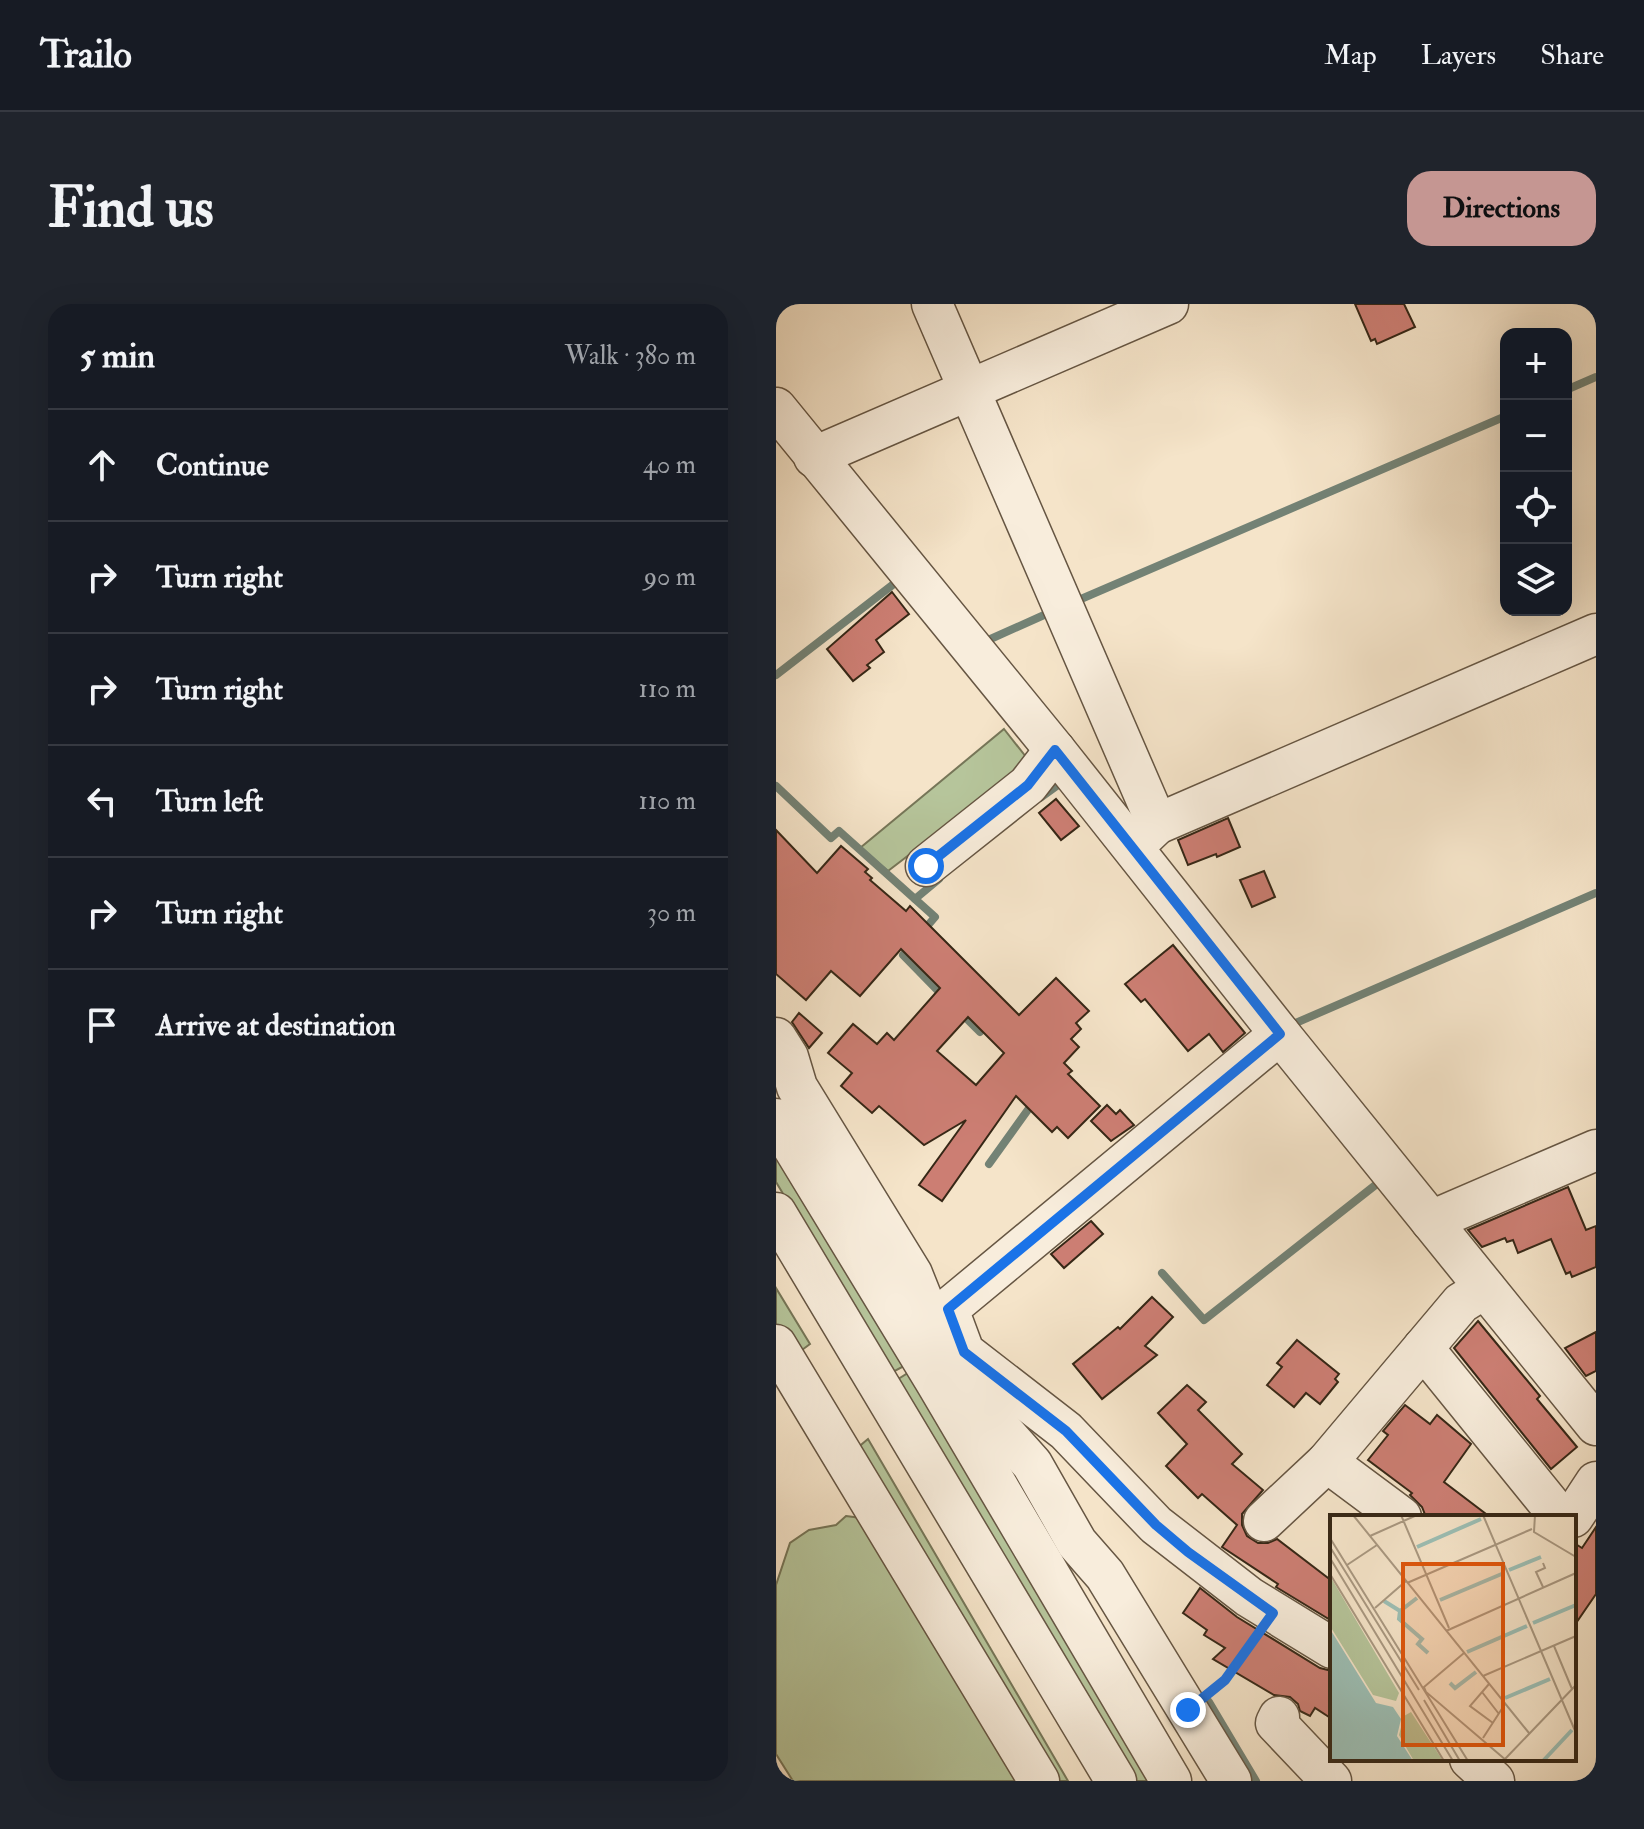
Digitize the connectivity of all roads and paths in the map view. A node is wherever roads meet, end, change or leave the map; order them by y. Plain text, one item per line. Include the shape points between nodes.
1 (932, 304) edge
2 (1168, 304) edge
3 (969, 390) junction
4 (776, 408) edge
5 (797, 452) edge
6 (1596, 634) edge
7 (1055, 750) junction
8 (1144, 836) junction
9 (926, 866) dead end
10 (1280, 1034) junction
11 (776, 1038) edge
12 (776, 1119) edge
13 (1596, 1150) edge
14 (776, 1213) edge
15 (1431, 1221) junction
16 (894, 1244) junction
17 (1485, 1288) junction
18 (948, 1309) junction
19 (776, 1345) edge
20 (1423, 1348) junction
21 (944, 1378) junction
22 (1596, 1425) edge
23 (1066, 1431) junction
24 (1327, 1462) junction
25 (1596, 1482) edge
26 (1398, 1515) edge
27 (1558, 1515) edge
28 (1574, 1515) edge
29 (1264, 1521) dead end
30 (1273, 1613) junction
31 (1330, 1647) edge
32 (1188, 1710) junction
33 (1279, 1717) dead end
34 (1472, 1761) edge
35 (1039, 1781) edge
36 (1116, 1781) edge
37 (1171, 1781) edge
38 (1231, 1781) edge
39 (1331, 1781) edge
40 (1494, 1781) edge

1 - 3 street
2 - 3 street
3 - 5 street
3 - 8 street
4 - 5 street
5 - 7 street
6 - 8 street
7 - 8 street
7 - 9 street via 1028,785
8 - 10 street
10 - 15 street
10 - 18 street
11 - 16 street via 797,1087
12 - 21 street
13 - 15 street
14 - 36 street
15 - 17 street
16 - 18 street via 922,1265
16 - 21 street via 912,1274
17 - 20 street via 1461,1303
17 - 22 street
18 - 23 street via 964,1352
19 - 35 street
20 - 24 street
20 - 27 street
21 - 23 street via 1045,1435
21 - 32 street via 1032,1464 1077,1543 1105,1575
21 - 37 street
23 - 30 street via 1156,1525
24 - 26 street
24 - 29 street
25 - 28 street
30 - 31 street
30 - 32 path via 1225,1680
32 - 38 street
33 - 39 street via 1276,1723
34 - 40 street

